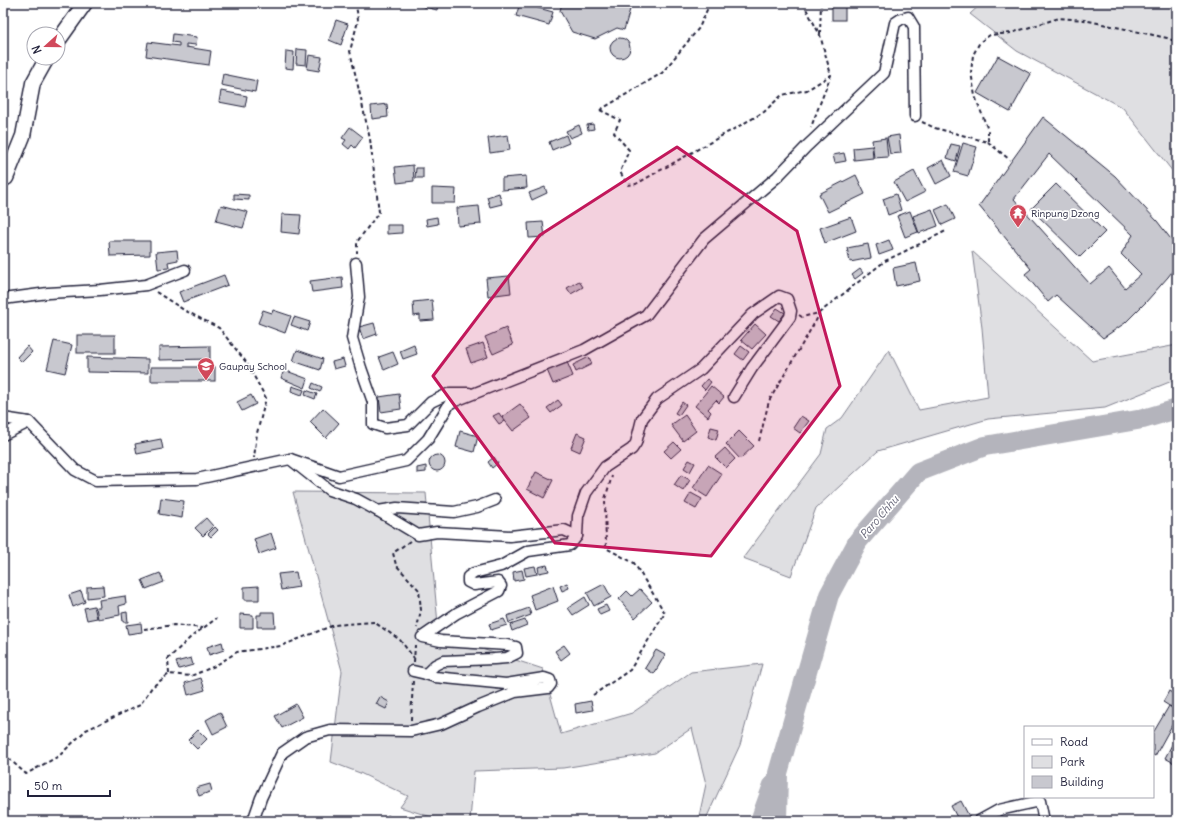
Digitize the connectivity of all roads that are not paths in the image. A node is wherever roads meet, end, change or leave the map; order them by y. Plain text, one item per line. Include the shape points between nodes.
1 (85, 3) edge
2 (66, 30) edge
3 (43, 66) edge
4 (915, 116) road end
5 (4, 179) edge
6 (356, 263) road end
7 (185, 270) dead end
8 (3, 299) edge
9 (482, 391) junction
10 (734, 397) dead end
11 (3, 418) edge
12 (29, 422) junction
13 (3, 435) edge
14 (290, 459) junction
15 (495, 500) dead end
16 (378, 511) junction
17 (577, 536) junction
18 (413, 671) road end
19 (426, 674) junction
20 (253, 821) edge
21 (979, 821) edge
22 (1044, 821) edge

1 - 2 street
3 - 5 street via 34,83 23,136
4 - 9 street via 914,27 908,17 895,23 884,73 777,177 704,239 646,315 584,350
6 - 9 street via 359,297 352,338 373,402 373,424 385,428 408,425 431,402 450,392
7 - 8 street via 146,285
9 - 14 street via 450,403 428,439 406,461 339,476
10 - 17 street via 790,317 787,299 779,296 753,314 701,369 657,399 642,419 632,450 605,467 586,493 578,516
11 - 12 street
12 - 13 street
12 - 14 street via 75,470 96,481 197,479
14 - 16 street via 329,490 356,499
15 - 16 street via 454,512 397,508
16 - 17 street via 418,535 437,532 510,536 564,530
17 - 19 street via 570,545 528,551 501,566 474,573 468,577 468,582 474,585 498,582 501,586 500,591 457,613 419,637 441,641 508,645 516,647 517,653 507,658 442,661
18 - 19 street
19 - 20 street via 506,684 544,678 550,680 551,684 548,688 516,692 441,724 411,731 330,730 305,737 282,753
21 - 22 street via 1000,810 1040,801

